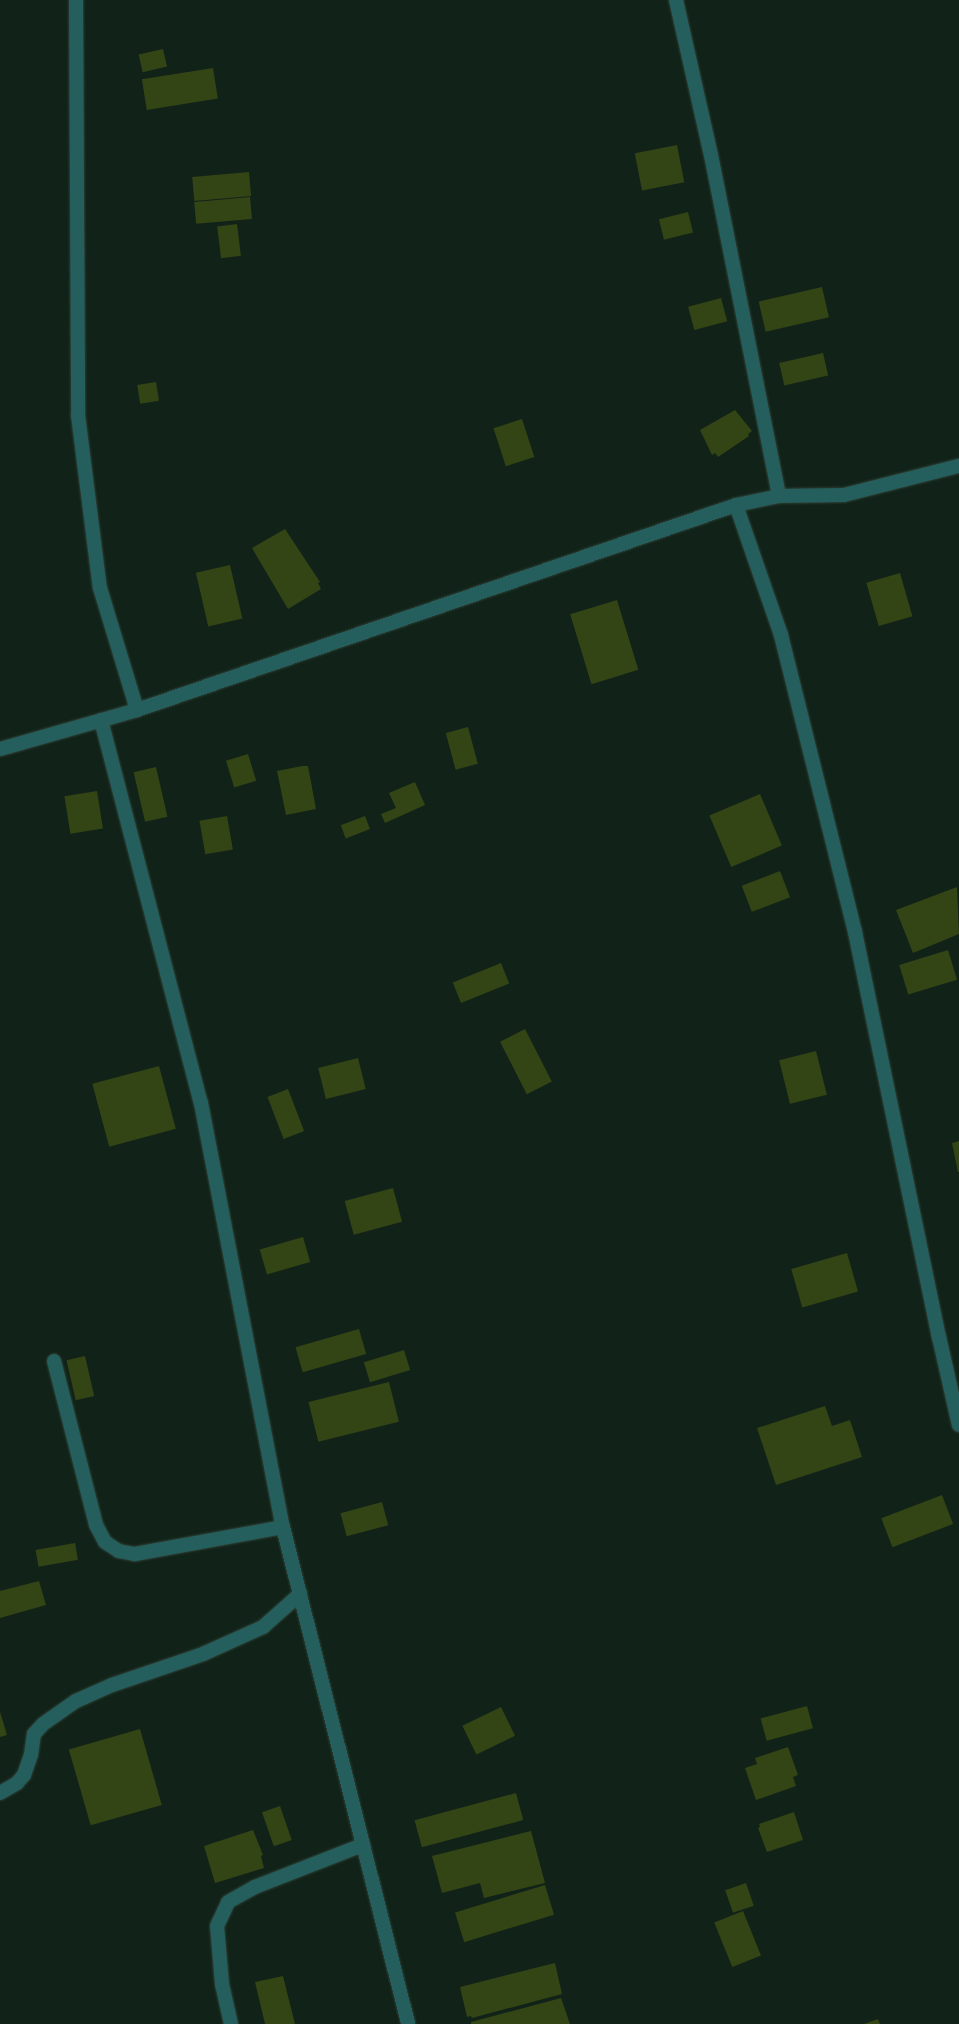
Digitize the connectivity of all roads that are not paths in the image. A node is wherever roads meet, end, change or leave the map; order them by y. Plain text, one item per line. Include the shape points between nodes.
1 (76, 0) edge
2 (676, 0) edge
3 (959, 466) edge
4 (779, 496) junction
5 (736, 506) junction
6 (137, 710) junction
7 (101, 720) junction
8 (0, 749) edge
9 (54, 1361) dead end
10 (959, 1425) edge
11 (283, 1527) junction
12 (300, 1594) junction
13 (0, 1793) edge
14 (363, 1845) junction
15 (408, 2023) dead end
16 (231, 2024) edge

1 - 6 street via 78,415 100,588
2 - 4 street via 712,155
3 - 4 street via 844,495
4 - 5 street
5 - 6 street
5 - 10 street via 781,635 855,932
6 - 7 street
7 - 8 street
7 - 11 street via 201,1103
9 - 11 street via 96,1525 105,1542 119,1551 135,1554
11 - 12 street
12 - 13 street via 263,1627 203,1654 112,1685 76,1701 34,1734 30,1761 24,1775
12 - 14 street
14 - 15 street
14 - 16 street via 255,1887 228,1902 217,1926 222,1984

